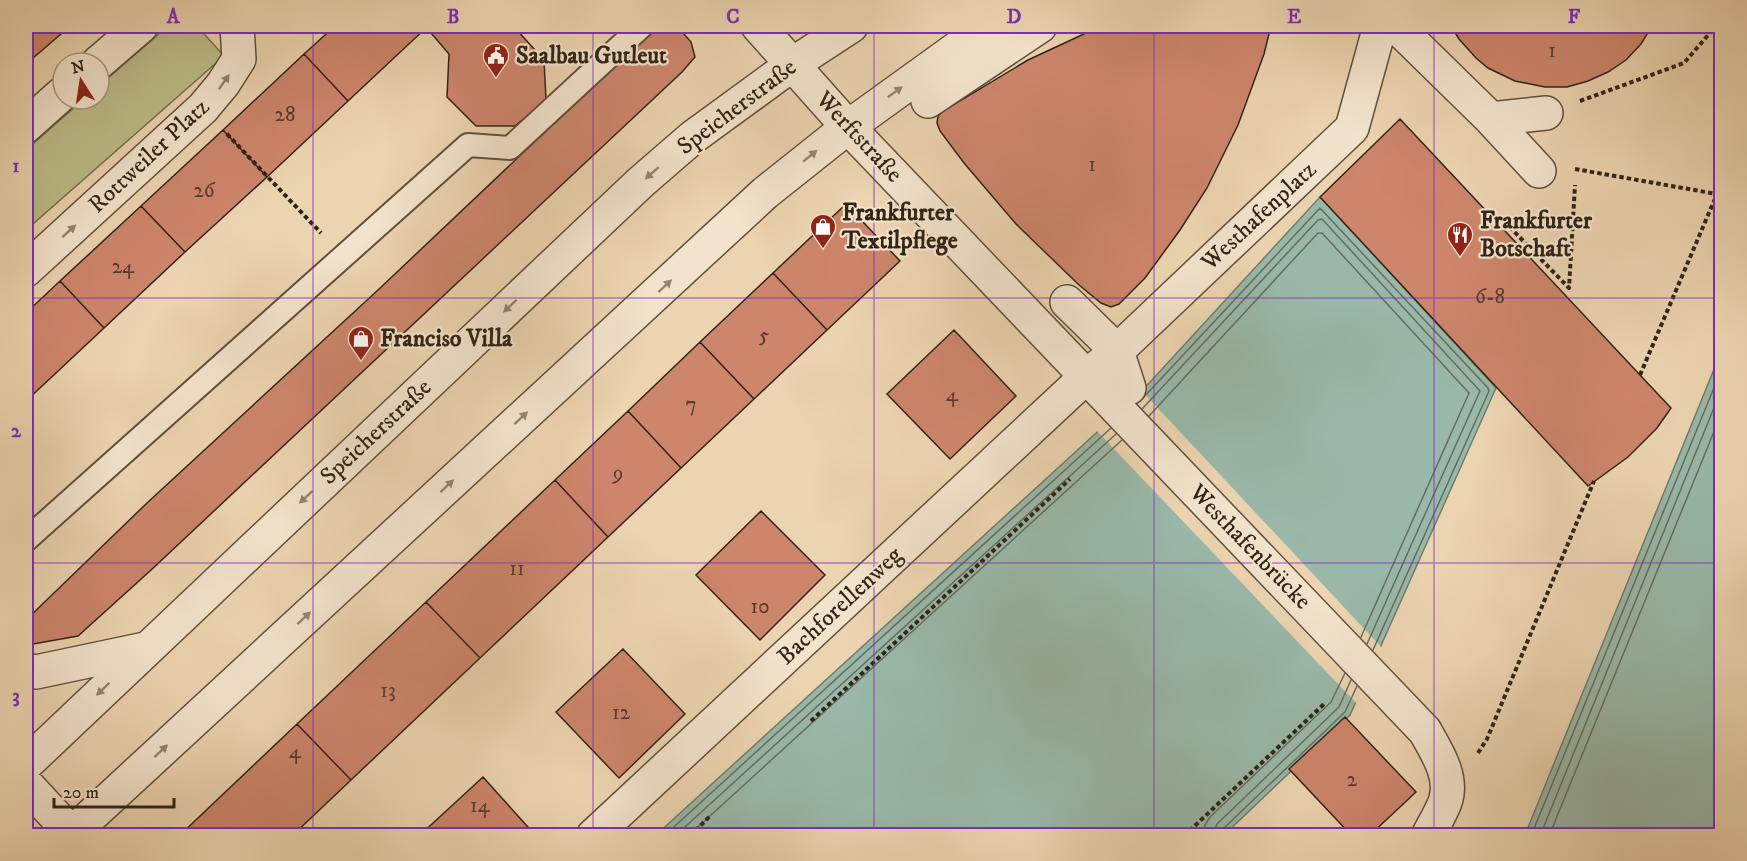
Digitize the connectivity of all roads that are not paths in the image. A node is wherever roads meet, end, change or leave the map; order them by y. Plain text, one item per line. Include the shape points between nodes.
1 (141, 26) edge
2 (237, 26) edge
3 (642, 26) edge
4 (758, 26) edge
5 (851, 26) edge
6 (988, 26) edge
7 (1040, 26) edge
8 (1380, 26) edge
9 (1396, 26) edge
10 (111, 52) edge
11 (793, 64) junction
12 (928, 101) dead end
13 (51, 104) edge
14 (1546, 113) dead end
15 (1491, 119) junction
16 (26, 126) edge
17 (848, 127) junction
18 (1554, 169) road end
19 (26, 270) edge
20 (1067, 302) dead end
21 (1117, 351) junction
22 (1087, 376) junction
23 (1121, 395) junction
24 (26, 540) edge
25 (146, 649) junction
26 (26, 670) edge
27 (26, 764) edge
28 (26, 784) edge
29 (72, 835) edge
30 (593, 836) edge
31 (1428, 836) edge

1 - 10 street
19 -> 2 street, Rottweiler Platz via 203,108 239,59
3 - 24 lane via 510,148 468,145
4 - 11 street, Werftstraße
5 - 11 street, Speicherstraße
17 -> 6 street
7 - 12 street
8 - 21 street, Westhafenplatz via 1352,128
9 - 15 street
11 - 17 street, Werftstraße
11 -> 25 street, Speicherstraße via 693,137 641,182
13 - 16 street
14 - 15 street
15 - 18 street
17 - 22 street, Werftstraße
29 -> 17 street via 765,193
20 - 21 street
21 - 22 street, Westhafenplatz
21 - 23 street
22 - 23 street, Werftstraße
22 - 30 street, Bachforellenweg
23 - 31 street, Westhafenbrücke via 1425,731 1442,763 1448,788 1446,801
25 - 26 street via 36,672
25 -> 27 street, Speicherstraße
28 - 29 street

